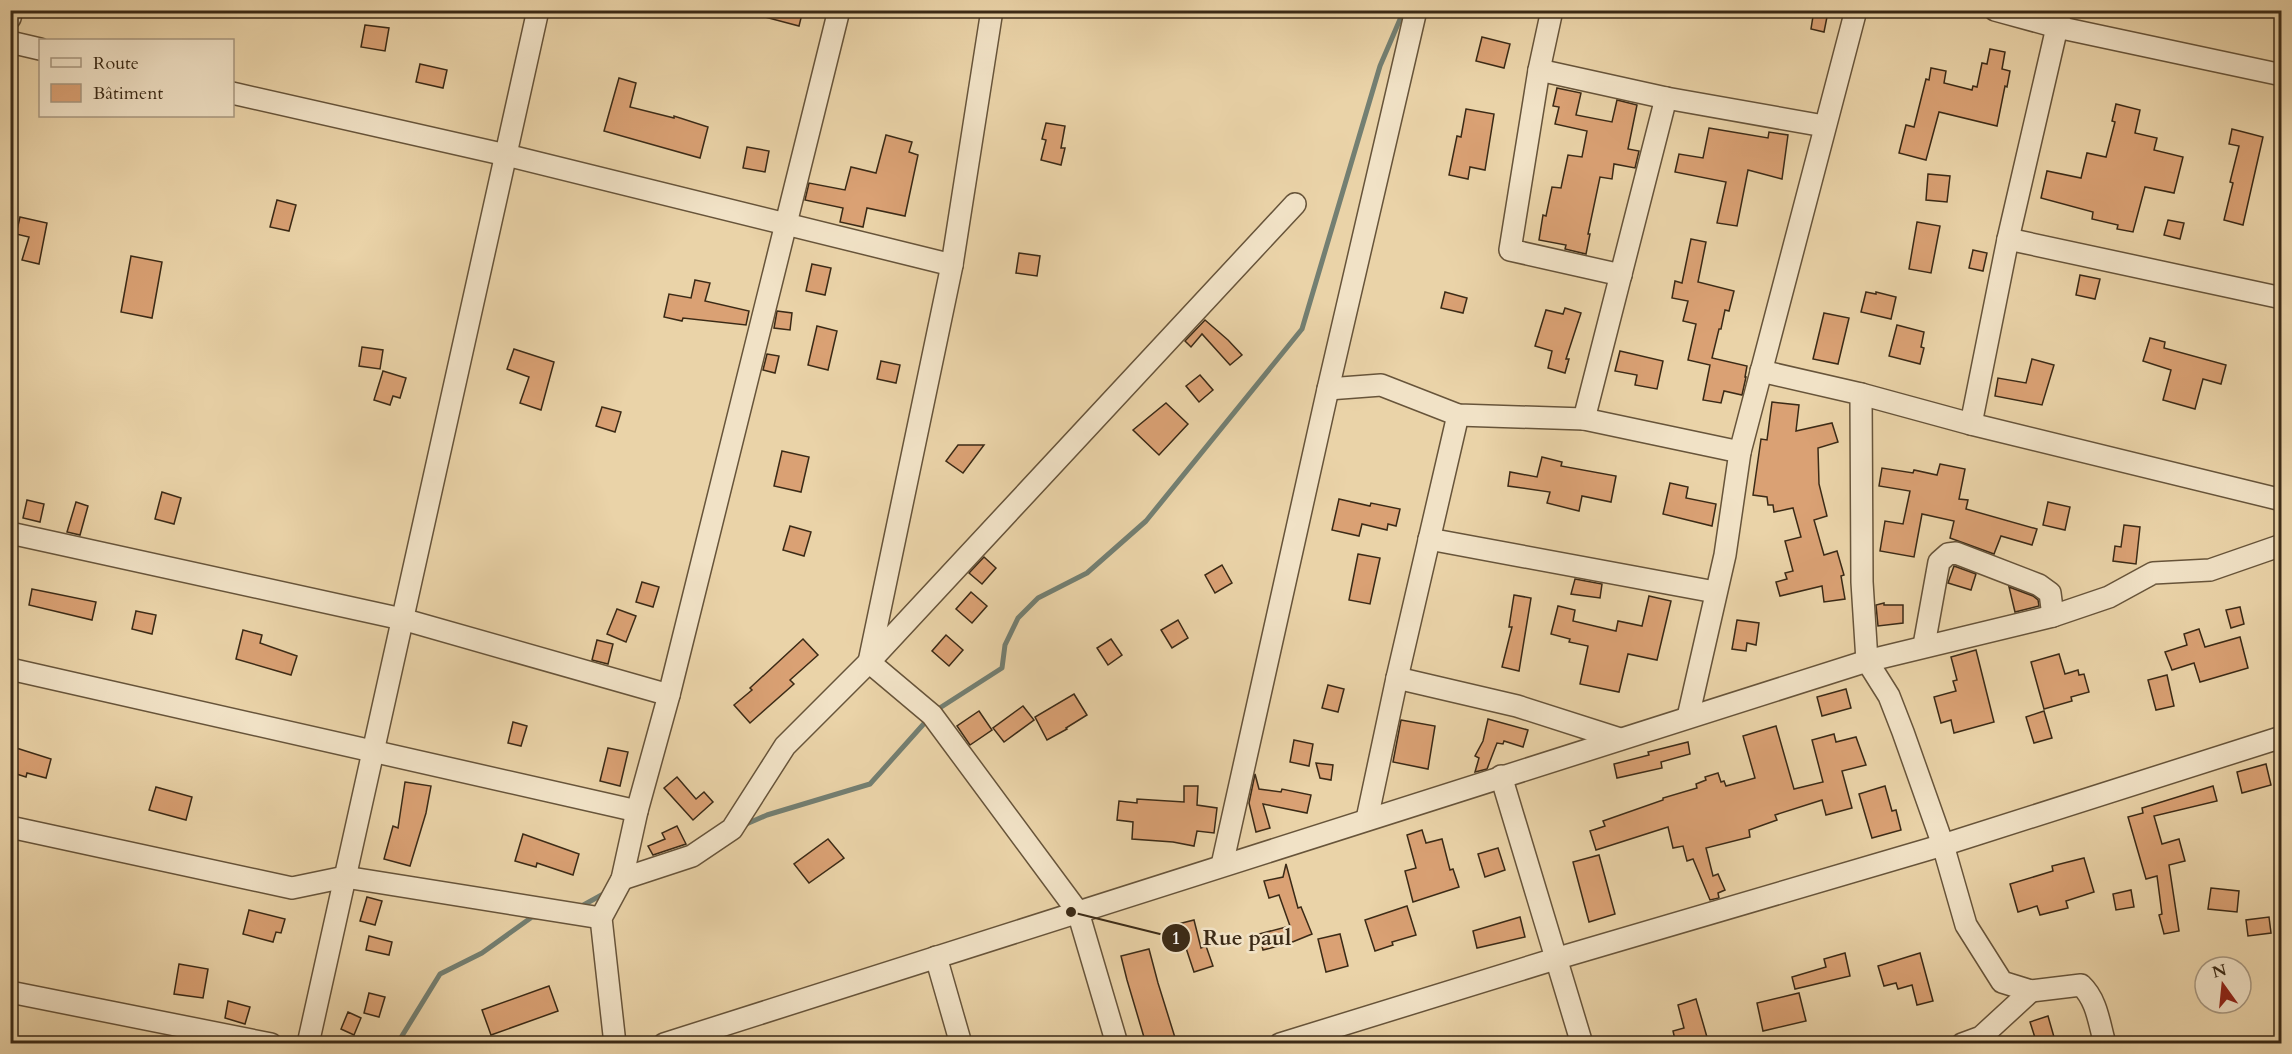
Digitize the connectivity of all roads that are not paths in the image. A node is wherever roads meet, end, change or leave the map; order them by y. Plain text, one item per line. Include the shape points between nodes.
1 (12, 10) edge
2 (538, 10) edge
3 (839, 10) edge
4 (992, 10) edge
5 (1416, 10) edge
6 (1552, 10) edge
7 (1856, 10) edge
8 (1995, 10) edge
9 (10, 18) edge
10 (2059, 19) edge
11 (10, 42) edge
12 (39, 49) edge
13 (1539, 70) junction
14 (2282, 75) edge
15 (234, 93) edge
16 (1666, 98) junction
17 (1824, 126) junction
18 (506, 155) junction
19 (1295, 204) dead end
20 (786, 224) junction
21 (2008, 239) junction
22 (952, 265) junction
23 (1621, 275) junction
24 (2282, 298) edge
25 (1761, 371) junction
26 (1328, 389) junction
27 (1861, 394) junction
28 (1458, 415) junction
29 (1584, 419) junction
30 (1971, 424) junction
31 (1740, 452) junction
32 (2282, 500) edge
33 (10, 533) edge
34 (1429, 539) junction
35 (2282, 545) edge
36 (1715, 592) junction
37 (2053, 616) junction
38 (402, 620) junction
39 (1924, 645) junction
40 (1867, 661) junction
41 (869, 662) junction
42 (10, 669) edge
43 (1396, 678) junction
44 (669, 695) junction
45 (1688, 717) junction
46 (2282, 737) edge
47 (1620, 739) junction
48 (372, 751) junction
49 (1501, 776) junction
50 (637, 811) junction
51 (1367, 819) junction
52 (10, 827) edge
53 (1943, 845) junction
54 (1222, 865) junction
55 (345, 877) junction
56 (622, 879) junction
57 (1078, 912) junction
58 (601, 918) junction
59 (936, 957) junction
60 (1555, 959) junction
61 (2031, 991) junction
62 (10, 992) edge
63 (271, 1044) edge
64 (308, 1044) edge
65 (615, 1044) edge
66 (664, 1044) edge
67 (961, 1044) edge
68 (1117, 1044) edge
69 (1280, 1044) edge
70 (1582, 1044) edge
71 (1962, 1044) edge
72 (2105, 1044) edge

1 - 9 street
2 - 18 street
3 - 20 street
4 - 22 street
5 - 26 street
6 - 13 street
7 - 17 street
8 - 10 street
10 - 14 street
10 - 21 street
11 - 12 street
13 - 16 street
13 - 23 street via 1510,250
15 - 18 street
16 - 17 street
16 - 23 street
17 - 25 street
18 - 20 street
18 - 38 street
19 - 41 street
20 - 22 street
20 - 44 street
21 - 24 street
21 - 30 street
22 - 41 street
23 - 29 street
25 - 27 street
25 - 31 street
26 - 28 street via 1381,385
26 - 54 street
27 - 30 street
27 - 40 street via 1862,582
28 - 29 street
28 - 34 street
29 - 31 street
30 - 32 street
31 - 36 street via 1725,555
33 - 38 street
34 - 36 street
34 - 43 street
35 - 37 street via 2211,570 2153,573 2109,597
36 - 45 street
37 - 39 street
37 - 39 street via 2050,593 2039,585 1956,553 1948,554 1939,562
38 - 44 street
38 - 48 street
39 - 40 street
40 - 45 street
40 - 53 street via 1889,696
41 - 56 street via 785,746 732,829 692,856
41 - 57 street via 932,715
42 - 48 street
43 - 47 street via 1516,706
43 - 51 street
44 - 50 street
45 - 47 street
46 - 53 street
47 - 49 street
48 - 50 street
48 - 55 street
49 - 51 street
49 - 60 street
50 - 56 street
51 - 54 street
52 - 55 street via 292,888
53 - 60 street
53 - 61 street via 1966,925 2002,982
54 - 57 street
55 - 58 street
55 - 64 street
56 - 58 street
57 - 59 street
57 - 68 street
58 - 65 street
59 - 66 street
59 - 67 street
60 - 69 street
60 - 70 street
61 - 71 street via 1981,1037
61 - 72 street via 2081,985 2094,1004
62 - 63 street

